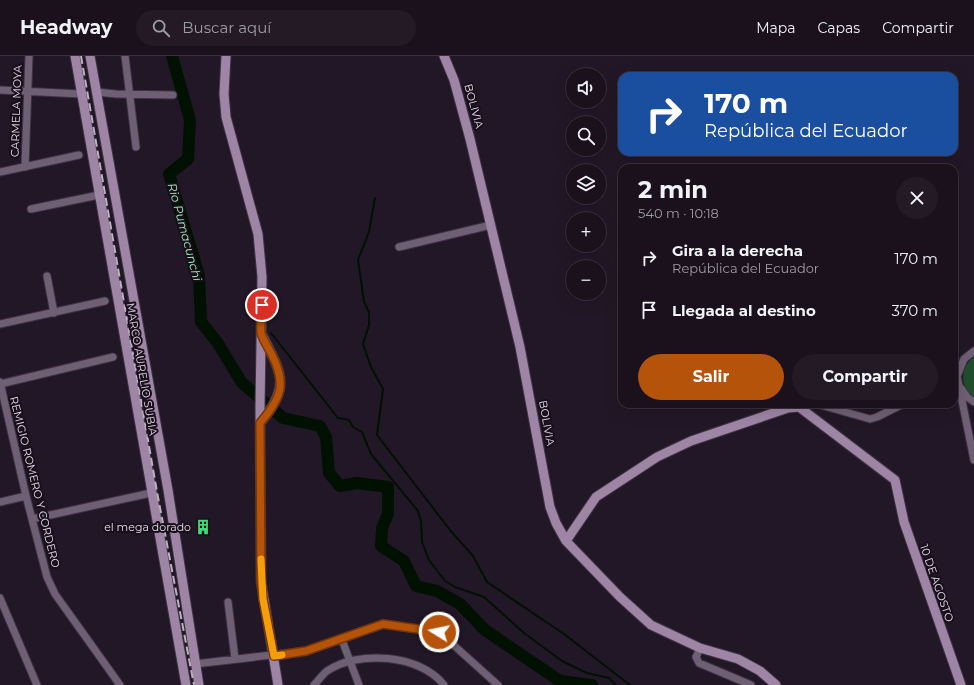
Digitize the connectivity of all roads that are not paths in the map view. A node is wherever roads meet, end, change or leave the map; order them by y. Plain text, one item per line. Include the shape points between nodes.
1 (29, 56) edge
2 (75, 56) edge
3 (90, 56) edge
4 (125, 56) edge
5 (226, 56) edge
6 (444, 56) edge
7 (0, 90) edge
8 (28, 92) junction
9 (97, 92) junction
10 (82, 94) junction
11 (130, 94) junction
12 (173, 95) dead end
13 (136, 147) dead end
14 (79, 155) dead end
15 (25, 167) junction
16 (0, 172) edge
17 (99, 195) junction
18 (31, 209) dead end
19 (491, 225) junction
20 (398, 247) dead end
21 (47, 276) dead end
22 (105, 301) dead end
23 (54, 313) junction
24 (0, 324) edge
25 (261, 334) junction
26 (974, 351) edge
27 (113, 357) dead end
28 (958, 374) edge
29 (0, 383) edge
30 (958, 386) edge
31 (958, 392) edge
32 (974, 402) edge
33 (788, 408) edge
34 (806, 408) edge
35 (831, 408) edge
36 (896, 408) edge
37 (260, 423) junction
38 (974, 460) edge
39 (152, 493) junction
40 (26, 496) junction
41 (0, 502) edge
42 (32, 519) junction
43 (566, 541) junction
44 (0, 598) edge
45 (228, 602) dead end
46 (342, 640) junction
47 (700, 648) junction
48 (274, 656) junction
49 (236, 659) junction
50 (351, 662) junction
51 (195, 664) junction
52 (749, 684) edge
53 (37, 685) edge
54 (120, 685) edge
55 (186, 685) edge
56 (199, 685) edge
57 (278, 685) edge
58 (314, 685) edge
59 (359, 685) edge
60 (444, 685) edge
61 (498, 685) edge
62 (776, 685) edge
63 (961, 685) edge

1 - 8 street, CARMELA MOYA
2 - 10 street, MARCO AURELIO SUBIA
3 - 9 street, MARCO AURELIO SUBIA
4 - 11 street
5 - 25 street via 226,117 258,234 262,277
6 - 19 street, BOLIVIA via 454,80
7 - 8 street
8 - 10 street
8 - 15 street, CARMELA MOYA
9 - 11 street
9 - 51 street, MARCO AURELIO SUBIA via 168,490
10 - 17 street, MARCO AURELIO SUBIA
11 - 12 street
11 - 13 street
14 - 15 street
15 - 16 street
17 - 18 street
17 - 39 street, MARCO AURELIO SUBIA
19 - 20 street
19 - 43 street, BOLIVIA via 520,346 550,507
21 - 23 street
22 - 23 street
23 - 24 street
25 - 37 street
25 - 37 street via 282,386 272,410
26 - 28 street via 964,359
27 - 29 street
29 - 40 street, REMIGIO ROMERO Y CORDERO
30 - 32 street via 966,397
31 - 38 street
33 - 43 street via 691,442 657,457 596,496
34 - 63 street, 10 DE AGOSTO via 846,445 892,476 898,486 904,522
35 - 36 street via 870,419
37 - 48 street via 261,581
39 - 42 street
39 - 55 street, MARCO AURELIO SUBIA
40 - 41 street
40 - 42 street, REMIGIO ROMERO Y CORDERO
42 - 54 street, REMIGIO ROMERO Y CORDERO via 47,577 55,594
43 - 47 street, BOLIVIA via 620,597 652,625
44 - 53 street
45 - 49 street
46 - 48 street via 306,651
46 - 50 street
46 - 61 street via 383,624 437,631
47 - 52 street via 696,657 699,663
47 - 62 street, BOLIVIA via 738,659 760,671
48 - 49 street
48 - 57 street
49 - 51 street
50 - 58 street via 327,671
50 - 59 street
50 - 60 street via 375,656 402,660 422,668
51 - 56 street, MARCO AURELIO SUBIA

